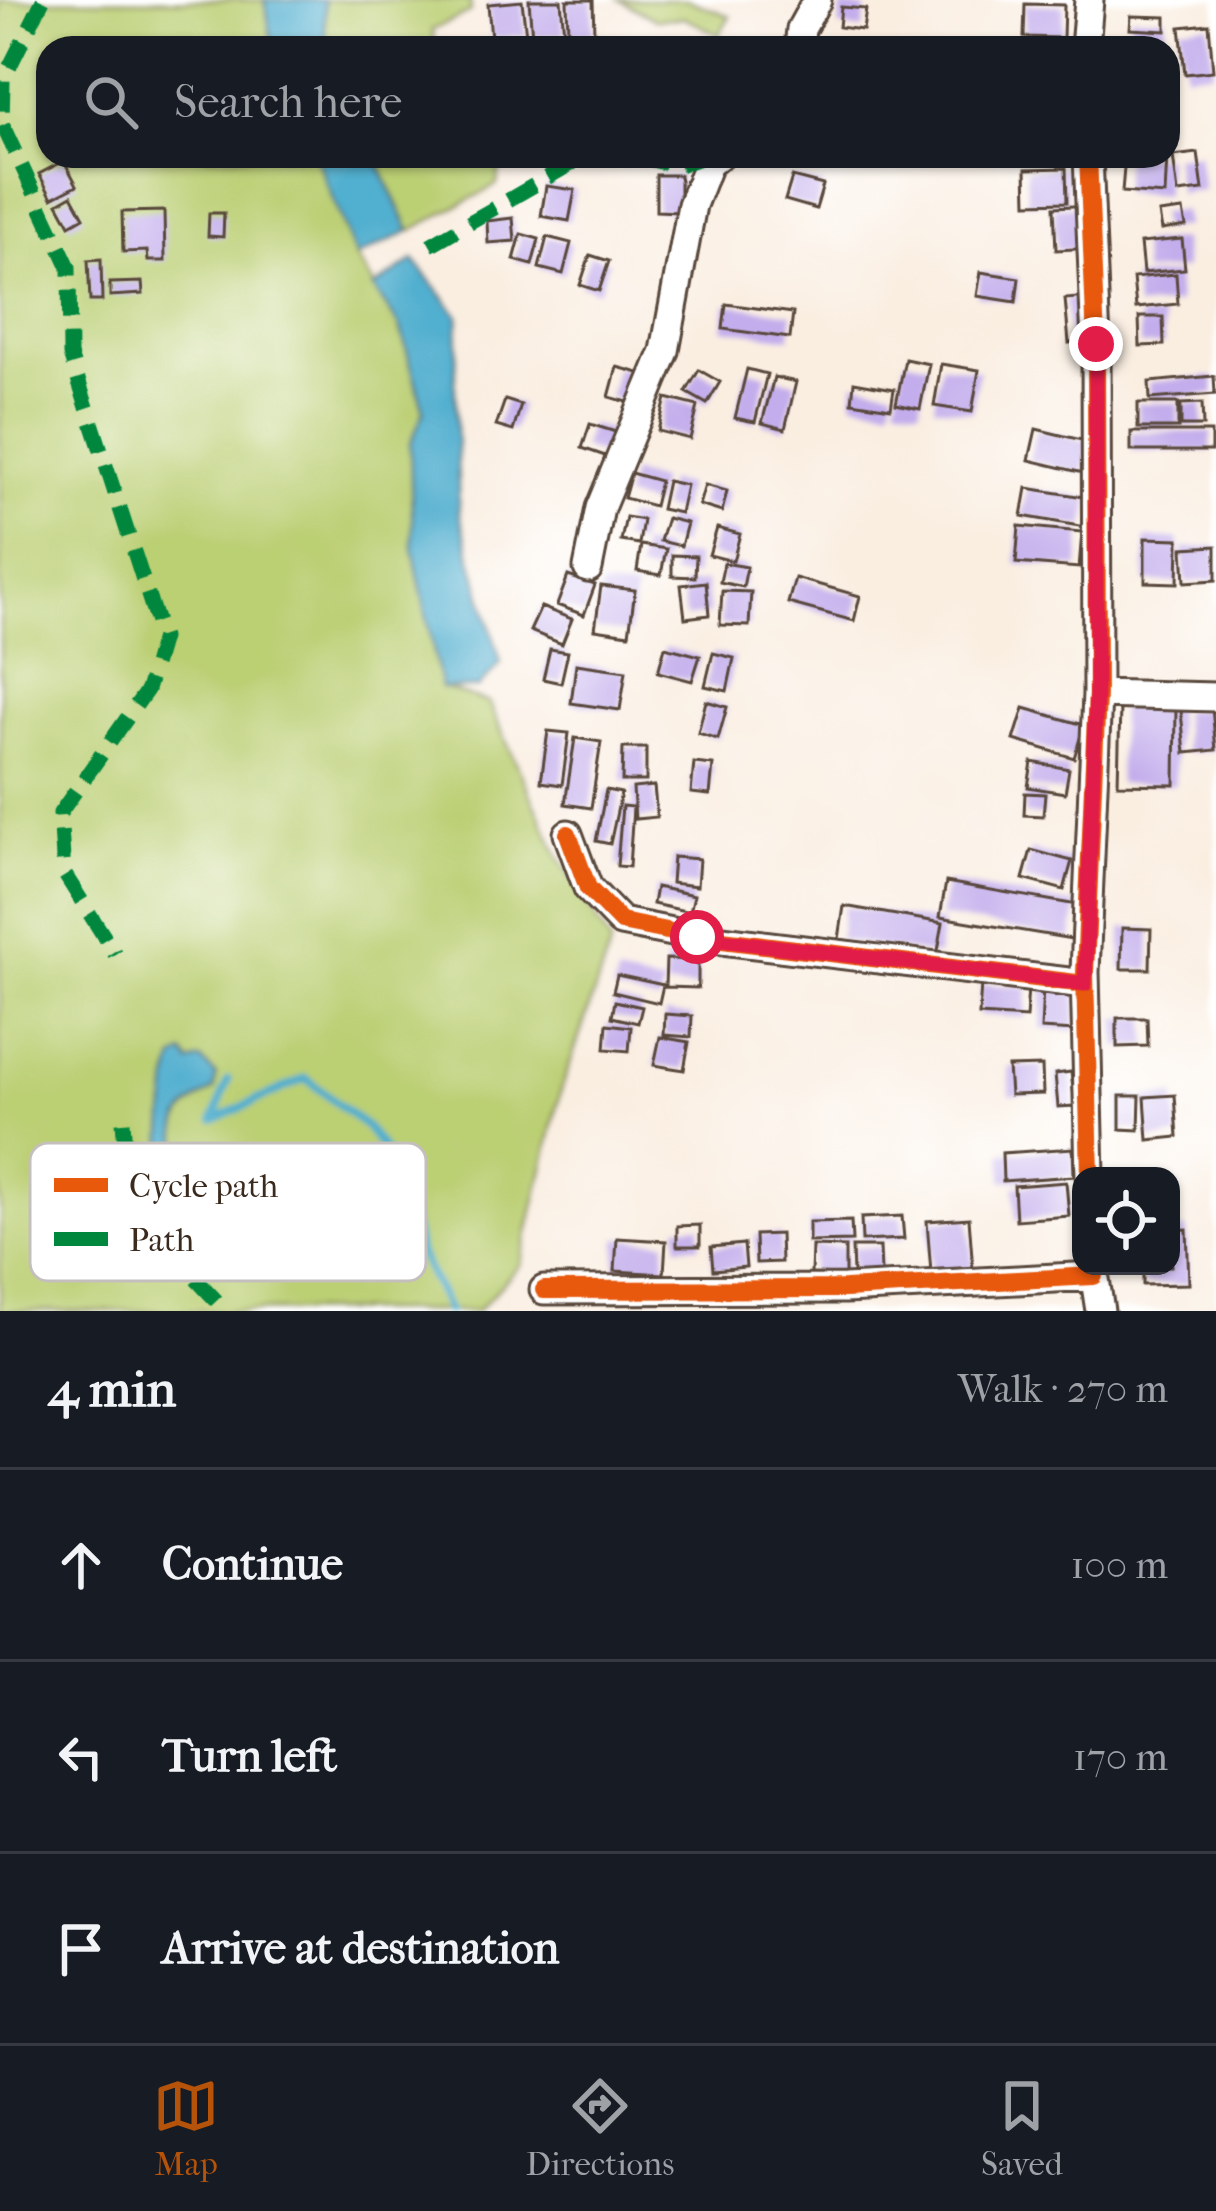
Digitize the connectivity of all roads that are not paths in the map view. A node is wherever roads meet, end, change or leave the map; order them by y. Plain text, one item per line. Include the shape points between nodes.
1 (818, 0) edge
2 (1089, 0) edge
3 (800, 36) edge
4 (1086, 36) edge
5 (706, 168) edge
6 (1089, 168) edge
7 (588, 568) dead end
8 (1096, 694) junction
9 (1216, 697) edge
10 (568, 834) dead end
11 (1085, 984) junction
12 (1090, 1167) edge
13 (1072, 1272) edge
14 (1094, 1275) edge
15 (544, 1290) dead end
16 (1100, 1311) edge

1 - 3 street
2 - 4 street
5 - 7 street via 664,351 600,508
6 - 8 street
8 - 9 street
8 - 11 street
10 - 11 street via 588,888 621,922
11 - 12 street
13 - 15 street via 845,1288
14 - 16 street

